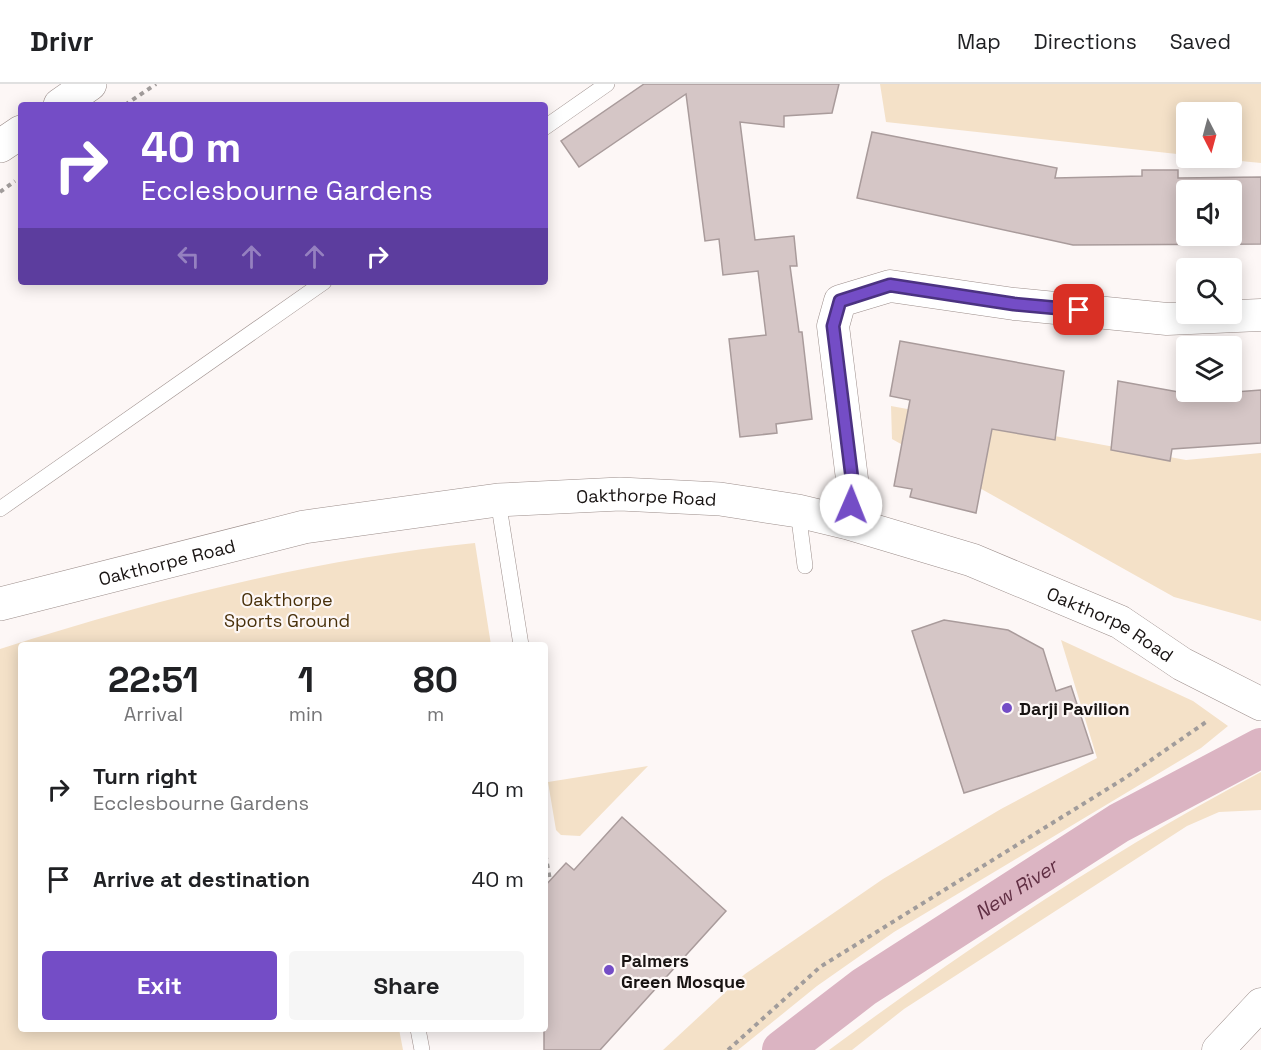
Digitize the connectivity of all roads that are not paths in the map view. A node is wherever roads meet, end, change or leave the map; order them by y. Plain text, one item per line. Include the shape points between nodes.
1 (90, 84) edge
2 (607, 84) edge
3 (64, 102) edge
4 (548, 125) edge
5 (18, 134) edge
6 (0, 147) edge
7 (320, 285) edge
8 (1261, 315) edge
9 (498, 500) junction
10 (0, 508) edge
11 (798, 511) junction
12 (848, 523) junction
13 (805, 566) dead end
14 (0, 604) edge
15 (520, 639) edge
16 (1242, 705) edge
17 (1261, 1004) edge
18 (419, 1032) edge
19 (1226, 1047) edge
20 (422, 1050) edge

1 - 3 main road
2 - 4 lane
5 - 6 main road
7 - 10 lane
8 - 12 street via 1167,318 1014,304 890,285 840,301 833,326 853,487
9 - 11 main road, Oakthorpe Road via 620,494 720,500
9 - 14 main road, Oakthorpe Road via 304,527
9 - 15 lane
11 - 12 main road, Oakthorpe Road
11 - 13 lane
12 - 16 main road, Oakthorpe Road via 972,560 1120,622
17 - 19 street
18 - 20 lane

